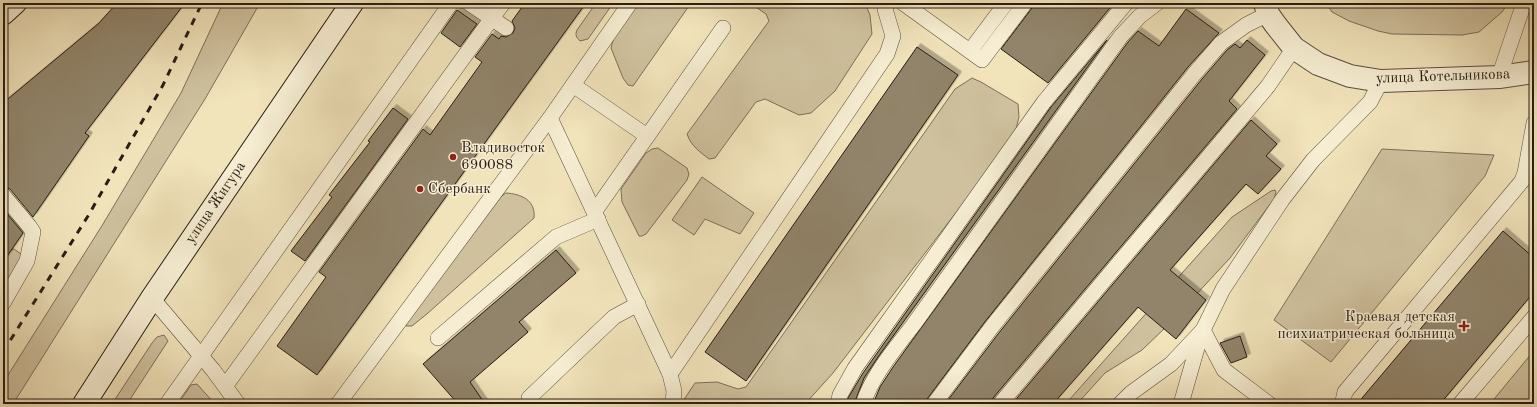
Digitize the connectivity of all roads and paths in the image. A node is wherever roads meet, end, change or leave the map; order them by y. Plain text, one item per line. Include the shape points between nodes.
1 (15, 3) edge
2 (352, 3) edge
3 (451, 3) edge
4 (469, 3) edge
5 (503, 3) edge
6 (630, 3) edge
7 (887, 3) edge
8 (903, 3) edge
9 (1006, 3) edge
10 (1025, 3) edge
11 (1126, 3) edge
12 (1157, 3) edge
13 (1524, 3) edge
14 (1266, 8) edge
15 (3, 14) edge
16 (492, 18) junction
17 (506, 28) dead end
18 (723, 28) dead end
19 (1294, 48) junction
20 (970, 51) junction
21 (1534, 72) edge
22 (1499, 77) junction
23 (1381, 81) junction
24 (573, 85) junction
25 (550, 118) junction
26 (1534, 123) edge
27 (647, 136) junction
28 (3, 195) edge
29 (596, 215) junction
30 (152, 298) junction
31 (3, 303) edge
32 (638, 304) junction
33 (1534, 317) edge
34 (1203, 330) junction
35 (438, 338) dead end
36 (201, 355) junction
37 (670, 374) junction
38 (226, 385) junction
39 (529, 398) dead end
40 (84, 404) edge
41 (167, 404) edge
42 (238, 404) edge
43 (338, 404) edge
44 (673, 404) edge
45 (838, 404) edge
46 (863, 404) edge
47 (934, 404) edge
48 (1000, 404) edge
49 (1120, 404) edge
50 (1181, 404) edge
51 (1269, 404) edge
52 (1344, 404) edge
53 (1460, 404) edge

1 - 15 main road
2 - 30 main road, улица Жигура
3 - 36 lane
4 - 16 lane
5 - 16 lane
6 - 24 lane
7 - 37 lane via 885,9 893,36 887,54
8 - 20 lane
9 - 20 lane
10 - 20 lane via 982,60
11 - 45 lane via 1040,108 855,368 840,395
12 - 46 lane via 1121,36 885,363 867,392
13 - 22 lane
14 - 19 main road, улица Котельникова via 1274,24
14 - 47 lane via 1221,43 1195,73 991,328
16 - 17 lane
16 - 38 lane
18 - 27 lane
19 - 23 main road, улица Котельникова via 1318,64 1350,76
19 - 48 lane via 1268,86
21 - 22 main road, улица Котельникова
22 - 23 main road, улица Котельникова
23 - 34 lane via 1370,102 1313,160 1282,200 1223,288
24 - 25 lane
24 - 27 lane
25 - 29 lane
25 - 43 lane
26 - 52 lane via 1522,181 1345,392
27 - 29 lane
28 - 31 lane via 33,232 28,261
29 - 32 lane
29 - 35 lane via 556,237
30 - 36 lane
30 - 40 main road, улица Жигура
32 - 37 lane
32 - 39 lane via 614,316
33 - 53 lane
34 - 49 lane via 1171,364
34 - 50 lane
34 - 51 lane via 1224,370
36 - 38 lane
36 - 41 lane
37 - 44 lane via 674,391
38 - 42 lane

